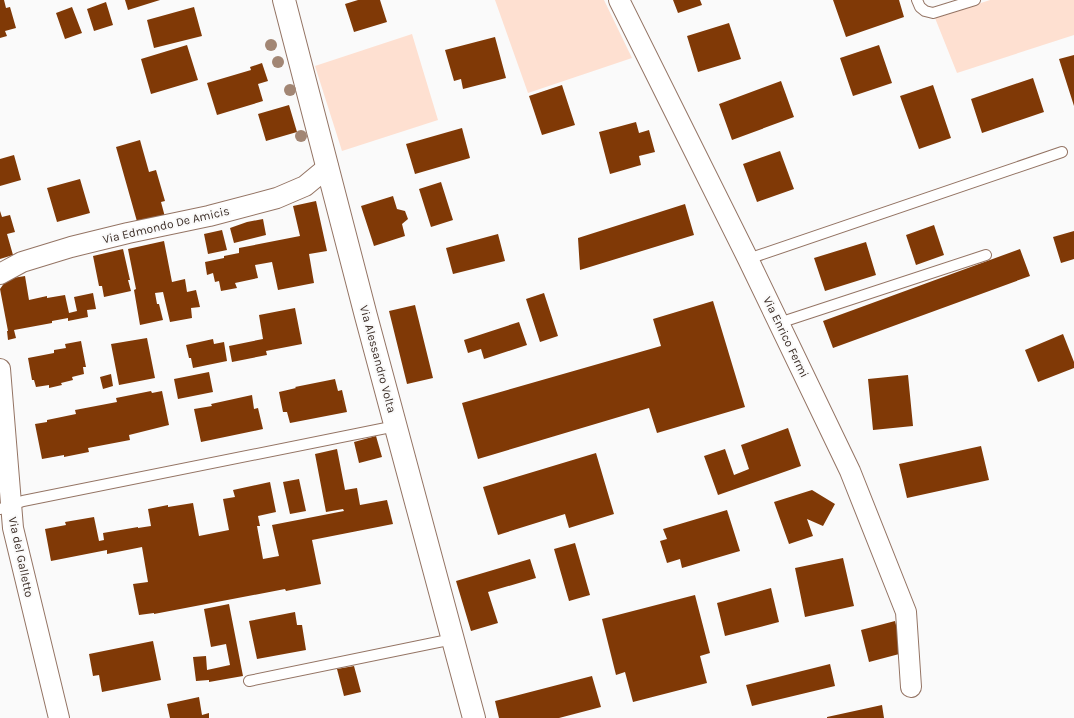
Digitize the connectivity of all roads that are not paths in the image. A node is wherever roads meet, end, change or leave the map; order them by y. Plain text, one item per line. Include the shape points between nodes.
1 (284, 0) edge
2 (620, 0) edge
3 (918, 0) edge
4 (975, 0) edge
5 (1062, 152) dead end
6 (328, 167) junction
7 (986, 255) dead end
8 (748, 259) junction
9 (0, 274) edge
10 (779, 323) junction
11 (0, 369) edge
12 (396, 426) junction
13 (5, 507) edge
14 (453, 639) junction
15 (249, 681) dead end
16 (911, 687) dead end
17 (59, 718) edge
18 (474, 718) edge

1 - 6 street, Via Alessandro Volta
2 - 8 street, Via Enrico Fermi
3 - 4 lane via 920,7 933,13
5 - 8 lane
6 - 9 street, Via Edmondo De Amicis via 305,186 277,198 71,247 22,262
6 - 12 street, Via Alessandro Volta
7 - 10 lane
8 - 10 street, Via Enrico Fermi
10 - 16 street, Via Enrico Fermi via 850,471 906,612
11 - 13 street, Via del Galletto
12 - 13 lane via 23,501
12 - 14 street, Via Alessandro Volta
13 - 17 street, Via del Galletto via 13,528
14 - 15 lane
14 - 18 street, Via Alessandro Volta

